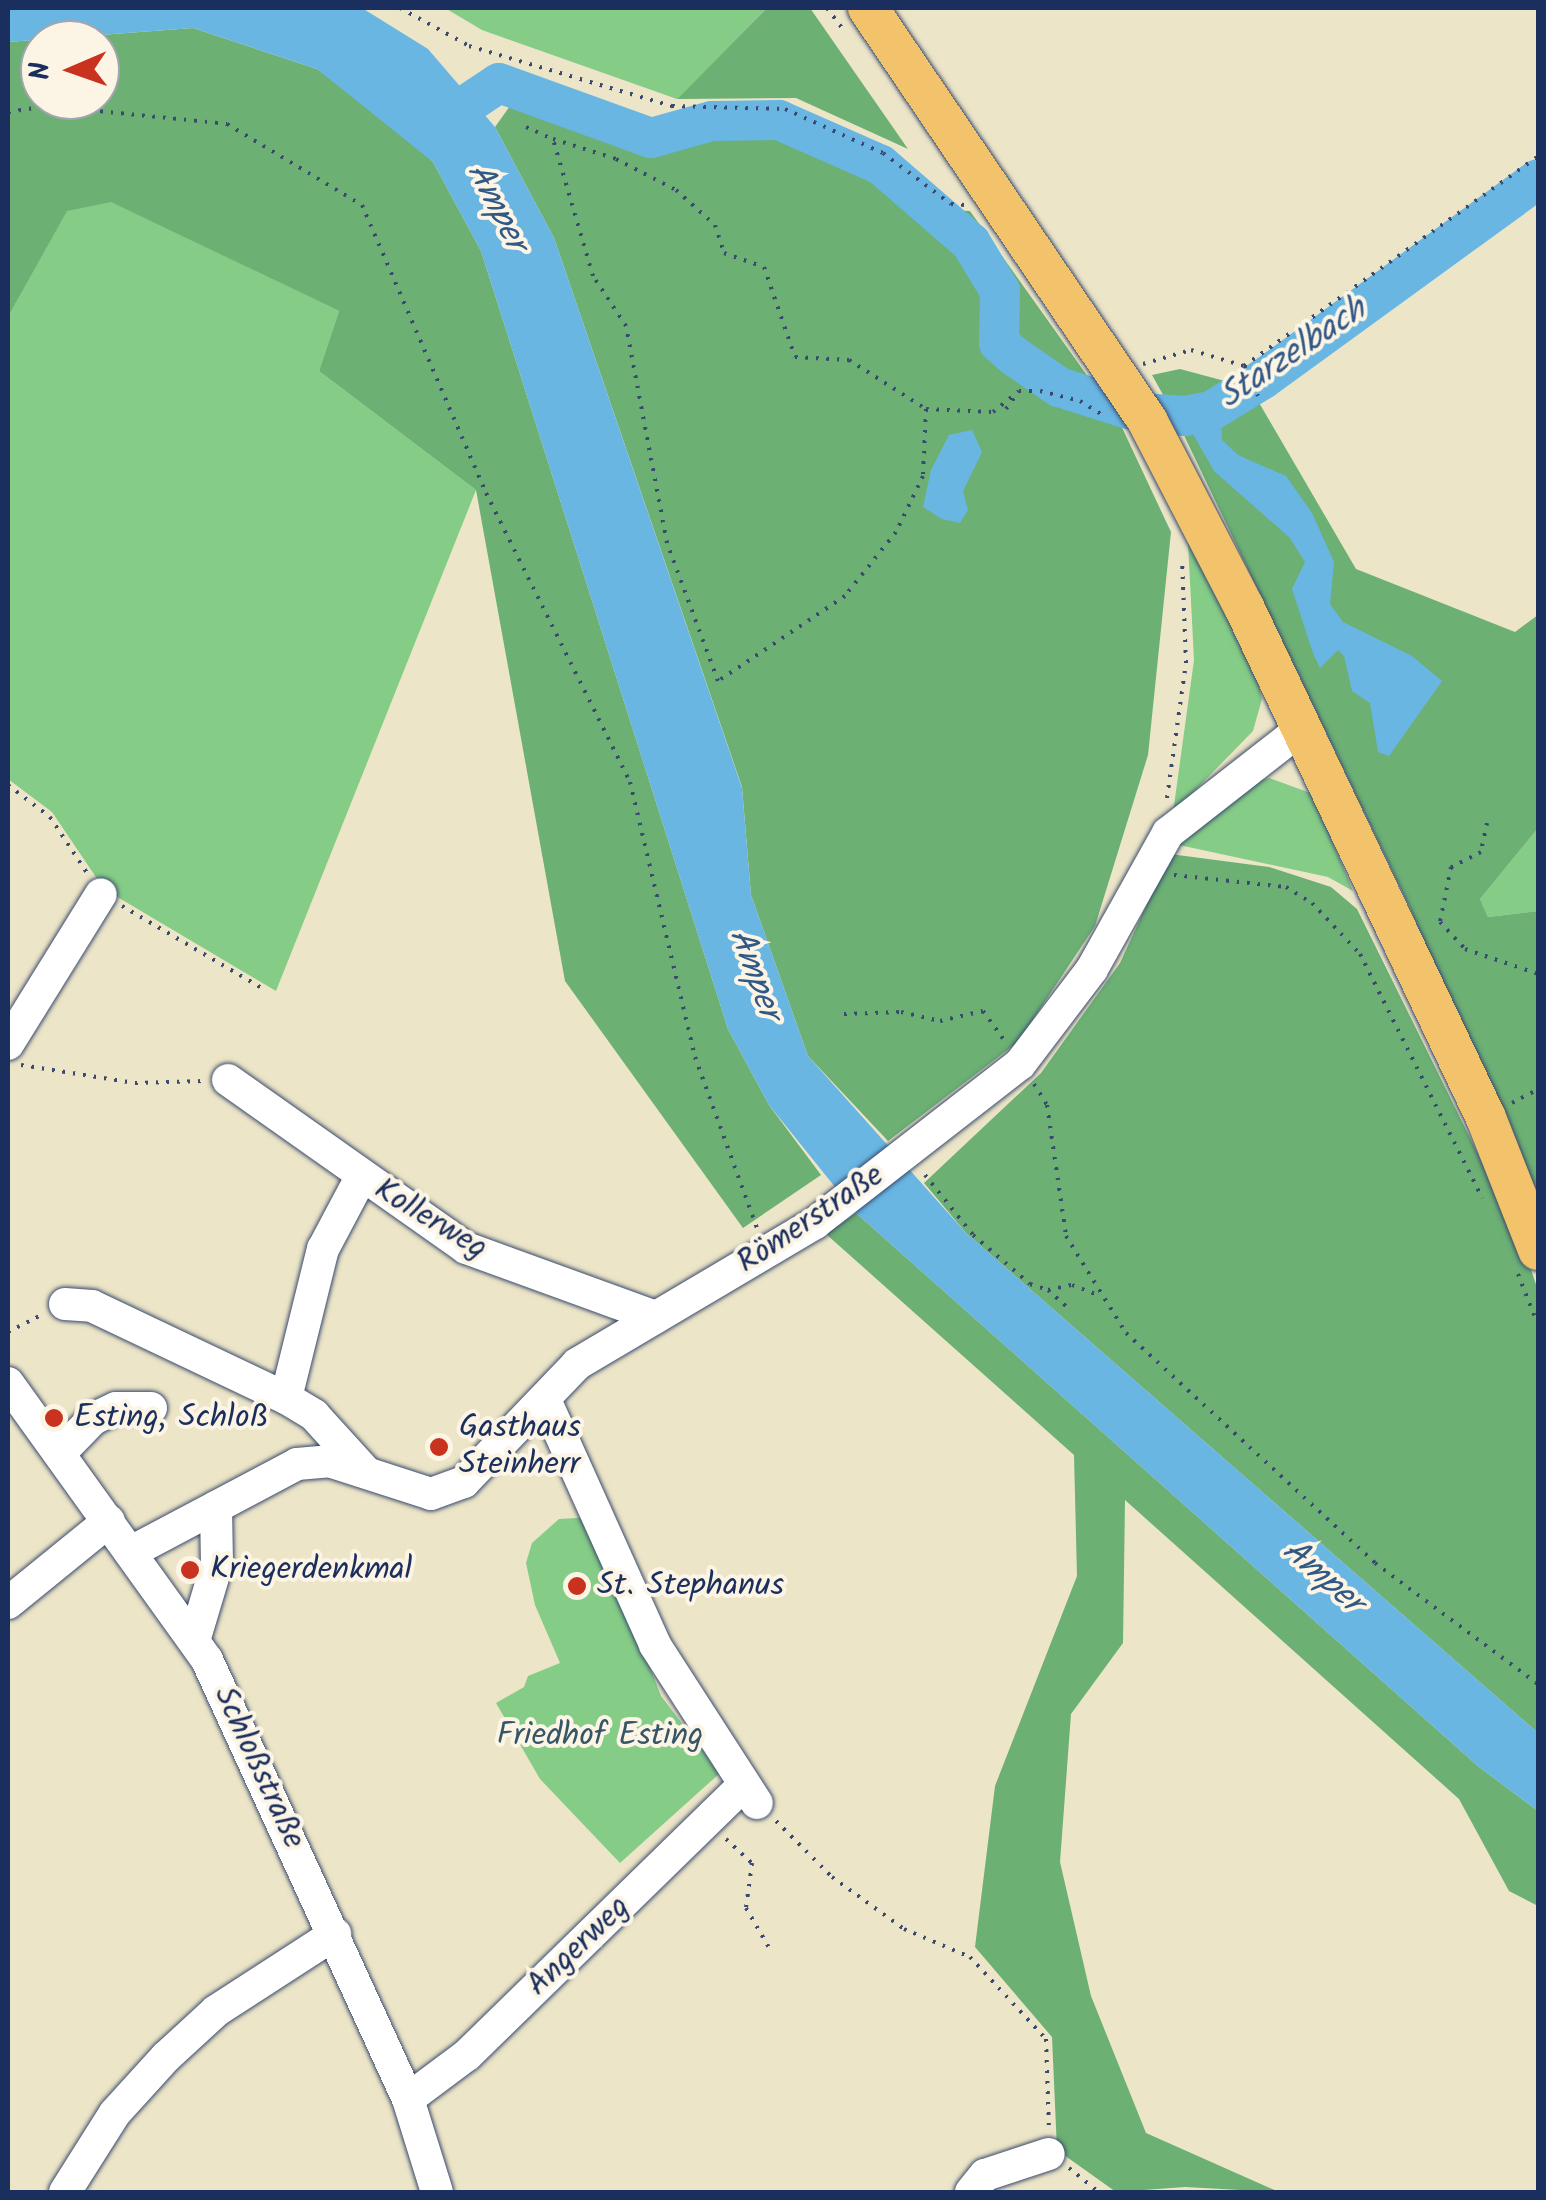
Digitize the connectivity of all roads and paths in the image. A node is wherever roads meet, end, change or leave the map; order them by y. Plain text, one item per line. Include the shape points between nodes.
1 (400, 8) edge
2 (868, 8) edge
3 (8, 112) edge
4 (526, 128) dead end
5 (552, 139) junction
6 (1538, 156) edge
7 (972, 206) dead end
8 (1244, 366) junction
9 (1019, 391) junction
10 (1258, 396) dead end
11 (1128, 402) junction
12 (926, 409) junction
13 (1006, 409) dead end
14 (1181, 551) dead end
15 (1301, 728) junction
16 (1165, 813) dead end
17 (1487, 823) dead end
18 (1146, 871) junction
19 (101, 894) dead end
20 (1538, 974) edge
21 (844, 1014) dead end
22 (8, 1044) edge
23 (8, 1059) edge
24 (1020, 1064) junction
25 (228, 1080) joint
26 (922, 1159) junction
27 (360, 1179) junction
28 (1488, 1210) dead end
29 (774, 1249) junction
30 (1525, 1254) edge
31 (1048, 1290) junction
32 (1098, 1294) junction
33 (66, 1304) joint
34 (1066, 1306) dead end
35 (656, 1316) junction
36 (1536, 1320) edge
37 (8, 1332) edge
38 (8, 1382) edge
39 (286, 1398) junction
40 (546, 1402) junction
41 (151, 1408) dead end
42 (60, 1453) junction
43 (365, 1472) junction
44 (216, 1508) junction
45 (110, 1520) junction
46 (133, 1552) junction
47 (8, 1603) edge
48 (194, 1641) junction
49 (1538, 1684) edge
50 (750, 1796) junction
51 (708, 1821) junction
52 (335, 1934) junction
53 (771, 1951) dead end
54 (408, 2100) junction
55 (1049, 2154) junction
56 (66, 2192) edge
57 (437, 2192) edge
58 (971, 2192) edge
59 (1099, 2192) edge

1 - 7 path via 469,46 672,106 785,109 883,153 951,204
2 - 11 main road
3 - 29 path via 48,106 227,124 362,205 486,493 630,782 695,1057 748,1216
4 - 5 path
5 - 12 path via 616,159 676,190 716,224 724,253 764,267 795,357 849,360
5 - 12 path via 593,276 626,326 667,543 718,681 845,596 896,532 923,476
6 - 8 path
8 - 10 path
8 - 11 path via 1191,350
9 - 11 path
9 - 12 path via 994,412
9 - 13 path
11 - 15 main road
14 - 16 path via 1186,663
15 - 18 street, Römerstraße via 1168,833
15 - 30 main road via 1486,1118
17 - 20 path via 1481,852 1451,868 1440,922 1465,949
18 - 24 street, Römerstraße via 1092,969
18 - 28 path via 1286,887 1312,903 1360,954
19 - 22 street
21 - 24 path via 900,1012 940,1021 983,1012
23 - 25 path via 37,1072 109,1080
24 - 26 street, Römerstraße
24 - 32 path via 1047,1105 1066,1236
25 - 27 street, Kollerweg
26 - 29 street, Römerstraße
26 - 31 path via 924,1176 973,1235 1030,1284
27 - 35 street, Kollerweg via 466,1248
27 - 39 street via 323,1249
29 - 35 street, Römerstraße
30 - 36 path
31 - 32 path via 1072,1285
31 - 34 path
32 - 49 path via 1126,1332 1374,1563
33 - 37 path
33 - 39 street via 92,1306
35 - 40 street, Römerstraße via 577,1364
38 - 42 street, Schloßstraße
39 - 43 street via 314,1415
40 - 43 street, Römerstraße via 464,1482 432,1494
40 - 50 street via 655,1644
41 - 42 street via 116,1408 92,1419
42 - 45 street, Schloßstraße
43 - 44 street, Römerstraße via 329,1462 296,1464
44 - 46 street, Römerstraße
44 - 48 street via 217,1564
45 - 46 street, Schloßstraße
45 - 47 street
46 - 48 street, Schloßstraße
48 - 52 street, Schloßstraße
50 - 51 street, Angerweg
50 - 55 path via 832,1877 904,1928 970,1957 1046,2040
51 - 53 path via 752,1863 746,1908
51 - 54 street, Angerweg via 467,2055
52 - 54 street, Schloßstraße
52 - 56 street via 216,2011 166,2057 115,2114
54 - 57 street, Schloßstraße
55 - 58 street via 984,2176
55 - 59 path

